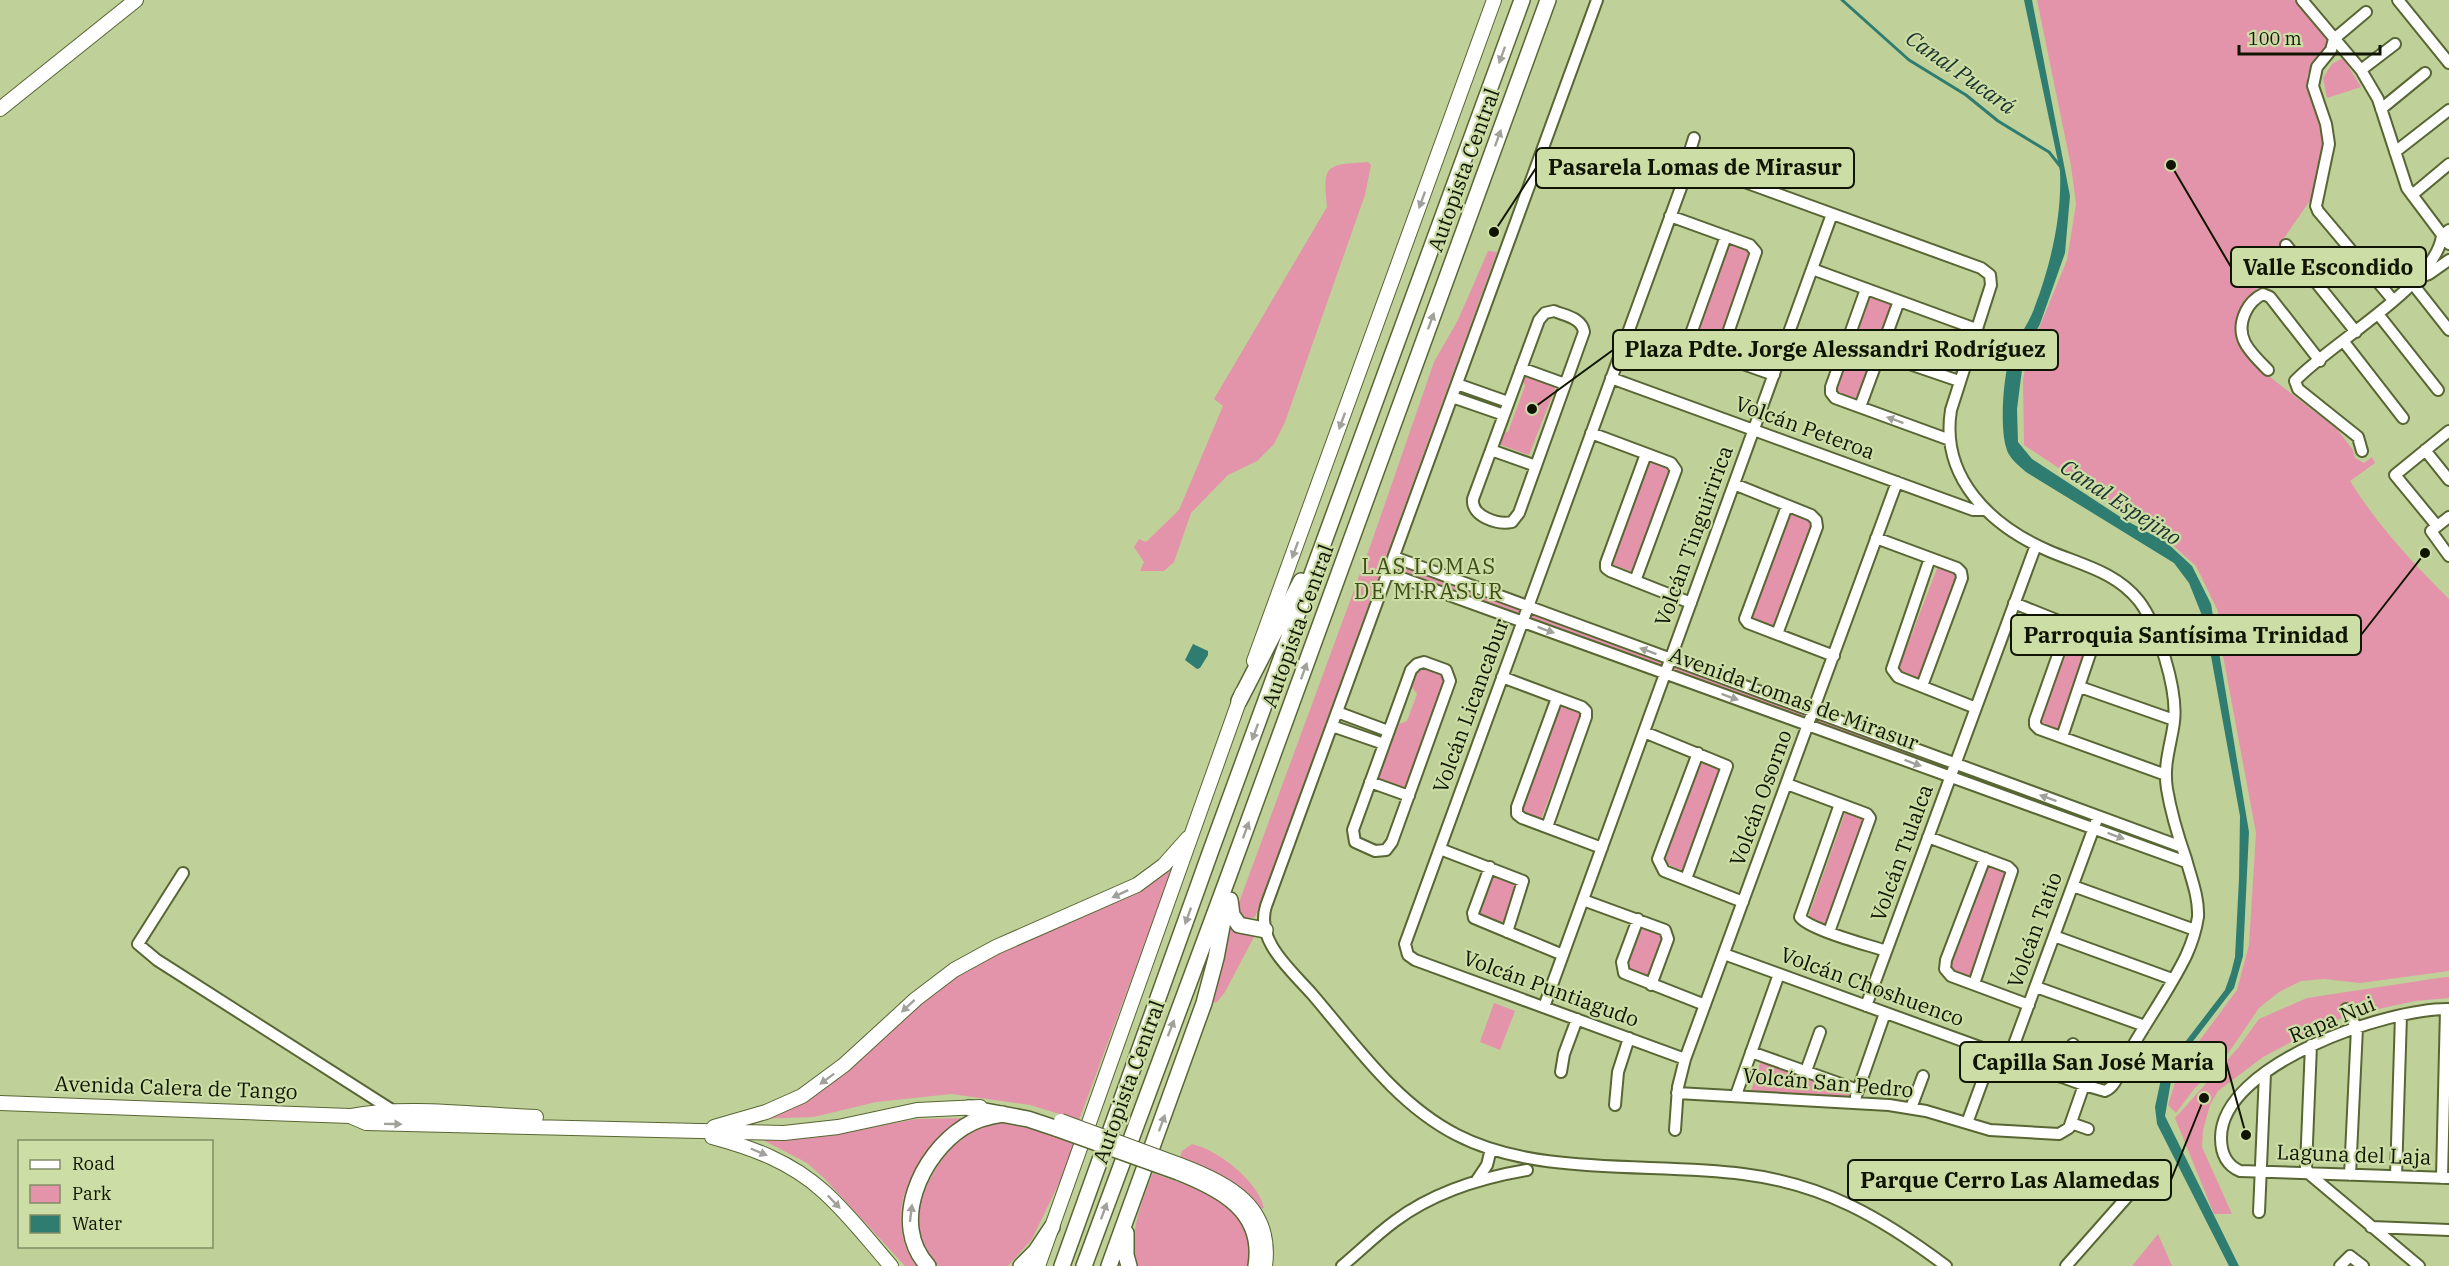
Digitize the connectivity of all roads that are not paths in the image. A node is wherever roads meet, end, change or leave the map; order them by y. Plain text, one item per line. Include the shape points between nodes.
1 (1494, 0) edge
2 (1522, 0) edge
3 (1548, 0) edge
4 (1597, 0) edge
5 (2398, 0) edge
6 (2304, 1) edge
7 (130, 2) edge
8 (2366, 12) dead end
9 (2334, 39) junction
10 (2395, 44) dead end
11 (2449, 63) edge
12 (2361, 70) junction
13 (2425, 74) dead end
14 (0, 109) edge
15 (2381, 109) junction
16 (2449, 110) edge
17 (1694, 138) dead end
18 (2395, 152) junction
19 (2449, 164) edge
20 (1692, 165) junction
21 (2412, 195) junction
22 (1832, 214) junction
23 (1670, 216) junction
24 (1726, 236) junction
25 (2447, 237) edge
26 (2286, 245) dead end
27 (2449, 260) edge
28 (1812, 269) junction
29 (2414, 281) junction
30 (1866, 289) junction
31 (2392, 300) junction
32 (1899, 301) junction
33 (2378, 314) junction
34 (1976, 329) junction
35 (2449, 330) edge
36 (2356, 332) junction
37 (2343, 342) junction
38 (1880, 354) junction
39 (1720, 356) junction
40 (2320, 361) junction
41 (1521, 368) junction
42 (2268, 370) dead end
43 (1774, 375) junction
44 (1611, 378) junction
45 (1959, 381) junction
46 (1457, 384) junction
47 (1565, 384) junction
48 (2438, 390) dead end
49 (1452, 397) junction
50 (1509, 402) junction
51 (1860, 407) junction
52 (1504, 415) junction
53 (2403, 418) dead end
54 (1754, 430) junction
55 (2449, 431) edge
56 (1591, 433) junction
57 (1950, 440) junction
58 (1491, 450) junction
59 (2426, 450) junction
60 (2362, 451) dead end
61 (1646, 454) junction
62 (1536, 466) junction
63 (2449, 480) edge
64 (1897, 483) junction
65 (1734, 484) junction
66 (1339, 500) junction
67 (1787, 506) junction
68 (1986, 510) junction
69 (2449, 517) edge
70 (2434, 529) junction
71 (1876, 538) junction
72 (2036, 545) junction
73 (2449, 556) edge
74 (1394, 557) junction
75 (1930, 558) junction
76 (1388, 573) junction
77 (1635, 581) junction
78 (1691, 603) junction
79 (2014, 603) junction
80 (1528, 607) junction
81 (1522, 621) junction
82 (2069, 624) junction
83 (1777, 634) junction
84 (1834, 656) junction
85 (1670, 659) junction
86 (1665, 673) junction
87 (1502, 677) junction
88 (1922, 686) junction
89 (2080, 687) junction
90 (1557, 698) junction
91 (1239, 701) junction
92 (1976, 708) junction
93 (1813, 711) junction
94 (1337, 712) junction
95 (2174, 720) junction
96 (1808, 725) junction
97 (1332, 726) junction
98 (1388, 731) junction
99 (1644, 732) junction
100 (2062, 737) junction
101 (1384, 744) junction
102 (1698, 753) junction
103 (1955, 763) junction
104 (1950, 776) junction
105 (2166, 776) junction
106 (1370, 782) junction
107 (1787, 784) junction
108 (1409, 796) junction
109 (1840, 804) junction
110 (2098, 816) junction
111 (1546, 827) junction
112 (1194, 828) junction
113 (2094, 828) junction
114 (1928, 837) junction
115 (2182, 847) junction
116 (1602, 848) junction
117 (1440, 849) junction
118 (1985, 858) junction
119 (2186, 862) junction
120 (1490, 867) junction
121 (183, 873) dead end
122 (1229, 875) junction
123 (1686, 879) junction
124 (2073, 886) junction
125 (1583, 900) junction
126 (1743, 902) junction
127 (1638, 919) junction
128 (1265, 930) junction
129 (2195, 930) junction
130 (1507, 932) junction
131 (1829, 932) junction
132 (2054, 936) junction
133 (1406, 951) joint
134 (1886, 951) junction
135 (1724, 954) junction
136 (1563, 955) junction
137 (1779, 974) junction
138 (2172, 979) junction
139 (1974, 984) junction
140 (1651, 985) junction
141 (2036, 987) junction
142 (1705, 1005) junction
143 (2029, 1005) junction
144 (1866, 1006) junction
145 (1544, 1007) junction
146 (2346, 1009) dead end
147 (2447, 1009) edge
148 (1885, 1013) junction
149 (2401, 1015) junction
150 (1577, 1019) junction
151 (2145, 1026) junction
152 (2357, 1028) junction
153 (1820, 1032) dead end
154 (1629, 1038) junction
155 (2073, 1044) dead end
156 (2311, 1045) junction
157 (1751, 1052) junction
158 (1992, 1052) junction
159 (2009, 1058) junction
160 (1685, 1059) junction
161 (1806, 1071) junction
162 (1561, 1072) dead end
163 (2265, 1074) junction
164 (1923, 1076) dead end
165 (2061, 1077) junction
166 (2084, 1085) junction
167 (1858, 1090) junction
168 (1677, 1093) junction
169 (1736, 1095) junction
170 (1855, 1102) junction
171 (0, 1103) edge
172 (1615, 1105) dead end
173 (969, 1108) junction
174 (1911, 1108) junction
175 (396, 1112) junction
176 (1003, 1114) junction
177 (350, 1116) junction
178 (2071, 1122) junction
179 (1967, 1123) junction
180 (1059, 1125) junction
181 (2222, 1125) joint
182 (645, 1128) junction
183 (2088, 1129) dead end
184 (688, 1130) junction
185 (1675, 1130) dead end
186 (1491, 1149) junction
187 (1179, 1168) junction
188 (1527, 1170) dead end
189 (2260, 1171) junction
190 (2308, 1173) junction
191 (2350, 1175) junction
192 (2396, 1176) junction
193 (2445, 1178) edge
194 (1477, 1179) junction
195 (2134, 1189) dead end
196 (2259, 1212) dead end
197 (1128, 1218) junction
198 (1052, 1227) junction
199 (2371, 1227) junction
200 (2449, 1230) edge
201 (891, 1266) edge
202 (928, 1266) edge
203 (1021, 1266) edge
204 (1038, 1266) edge
205 (1062, 1266) edge
206 (1084, 1266) edge
207 (1109, 1266) edge
208 (1129, 1266) edge
209 (1256, 1266) edge
210 (1265, 1266) edge
211 (1342, 1266) edge
212 (1946, 1266) edge
213 (2066, 1266) edge
214 (2340, 1266) edge
215 (2363, 1266) edge
216 (2419, 1266) edge

1 -> 91 main road
2 -> 66 highway, Autopista Central
122 -> 3 highway, Autopista Central
4 - 46 street
5 - 11 street
6 - 9 street
7 - 14 main road
8 - 9 street
9 - 12 street
9 - 31 street via 2331,50 2317,67 2313,86 2329,144 2316,206
10 - 12 street
12 - 15 street
13 - 15 street
15 - 18 street
16 - 18 street
17 - 20 street, Volcán Licancabur via 1689,154
18 - 21 street
19 - 21 street
20 - 22 street
20 - 23 street, Volcán Licancabur
21 - 25 street
22 - 28 street, Volcán Tinguiririca
22 - 34 street via 1982,268 1990,275 1991,285
23 - 24 street
23 - 44 street, Volcán Licancabur
24 - 39 street via 1753,247 1756,254
24 - 39 street via 1688,340 1692,346
25 - 29 street
26 - 36 street
27 - 29 street
28 - 30 street
28 - 43 street, Volcán Tinguiririca
29 - 31 street
29 - 35 street
30 - 32 street
30 - 51 street via 1831,390 1835,398
31 - 33 street
32 - 34 street
32 - 38 street
33 - 36 street
33 - 48 street
34 - 45 street
36 - 37 street
37 - 40 street
37 - 53 street
38 - 45 street
38 - 51 street
39 - 43 street
40 - 42 street via 2270,297 2263,294 2250,303 2240,324 2244,343
40 - 60 street via 2300,376 2295,386 2358,437
41 - 47 street
41 - 47 street via 1540,317 1554,311 1577,320 1584,329
41 - 50 street
43 - 54 street, Volcán Tinguiririca
44 - 54 street, Volcán Peteroa
44 - 56 street, Volcán Licancabur
45 - 57 street via 1951,410
46 - 49 street
46 - 50 street
47 - 62 street
49 - 52 street
49 - 74 street
50 - 52 street
57 -> 51 street
52 - 58 street
54 - 64 street, Volcán Peteroa
54 - 65 street, Volcán Tinguiririca
55 - 59 street
56 - 61 street
56 - 80 street, Volcán Licancabur
57 - 68 street via 1961,479
58 - 62 street
58 - 62 street via 1473,505 1478,513 1501,522 1512,522 1517,516
59 - 63 street
59 - 70 street via 2395,475
61 - 77 street via 1606,565 1610,571
61 - 77 street via 1671,463 1676,472
64 - 68 street, Volcán Peteroa via 1973,510
64 - 71 street, Volcán Osorno
65 - 67 street
65 - 78 street, Volcán Tinguiririca
66 - 91 highway
66 -> 205 highway, Autopista Central
67 - 83 street via 1811,515 1817,527
67 - 83 street via 1746,619
68 - 72 street
69 - 70 street
70 - 73 street
71 - 75 street
71 - 84 street, Volcán Osorno
72 - 79 street, Volcán Tulalca
72 - 95 street via 2100,570 2135,597 2150,621 2171,681
74 - 76 street
74 - 80 street, Avenida Lomas de Mirasur
75 - 88 street via 1892,666 1895,675
75 - 88 street via 1957,568 1962,575
76 - 81 street, Avenida Lomas de Mirasur
76 - 94 street
77 - 78 street
78 - 85 street, Volcán Tinguiririca
79 - 82 street
79 - 92 street, Volcán Tulalca
80 - 81 street, Volcán Licancabur
85 -> 80 street, Avenida Lomas de Mirasur
81 -> 86 street, Avenida Lomas de Mirasur
81 - 87 street, Volcán Licancabur
82 - 89 street via 2097,639
82 - 100 street via 2035,723 2039,729
83 - 84 street
84 - 93 street, Volcán Osorno
85 - 86 street, Volcán Tinguiririca
85 - 93 street, Avenida Lomas de Mirasur
86 -> 96 street, Avenida Lomas de Mirasur
86 - 99 street, Volcán Tinguiririca
87 - 90 street
87 - 117 street, Volcán Licancabur
88 - 92 street
89 - 95 street
89 - 100 street
90 - 111 street via 1516,810 1519,816
90 - 111 street via 1582,707 1587,715
91 - 112 main road
92 - 103 street, Volcán Tulalca
93 - 96 street, Volcán Osorno
93 - 103 street, Avenida Lomas de Mirasur
94 - 97 street
94 - 98 street
95 - 105 street
96 -> 104 street, Avenida Lomas de Mirasur
96 - 107 street, Volcán Osorno
97 - 101 street
97 - 128 street via 1264,912
98 - 101 street
98 - 108 street via 1414,667 1424,662 1446,670 1449,684
99 - 102 street
99 - 116 street, Volcán Tinguiririca
100 - 105 street
101 - 106 street
102 - 123 street via 1658,859 1664,871
102 - 123 street via 1727,768
103 - 104 street, Volcán Tulalca
110 -> 103 street, Avenida Lomas de Mirasur
104 - 113 street, Avenida Lomas de Mirasur
104 - 114 street, Volcán Tulalca
105 - 115 street
106 - 108 street
106 - 108 street via 1352,833 1354,842 1367,848 1382,851 1391,845
107 - 109 street
107 - 126 street, Volcán Osorno
109 - 131 street via 1800,917
109 - 131 street via 1870,818
110 - 113 street, Volcán Tatio
110 - 115 street, Avenida Lomas de Mirasur
111 - 116 street
112 -> 184 main road via 1171,858 1137,885 954,970 802,1096 746,1119
112 - 198 main road
113 -> 119 street, Avenida Lomas de Mirasur
113 - 124 street, Volcán Tatio
114 - 118 street
114 - 134 street, Volcán Tulalca
115 - 119 street
116 - 125 street, Volcán Tinguiririca
117 - 120 street
117 - 133 street, Volcán Licancabur
118 - 139 street via 2013,871
118 - 139 street via 1945,969 1951,976
119 - 129 street via 2197,898
120 - 130 street via 1523,881
120 - 130 street via 1474,918
121 - 175 street via 138,944 157,960
122 - 128 highway via 1234,919 1242,926
197 -> 122 highway via 1209,988
206 -> 122 highway, Autopista Central
123 - 126 street
124 - 129 street
124 - 132 street, Volcán Tatio
125 - 127 street
125 - 136 street, Volcán Tinguiririca
126 - 135 street, Volcán Osorno
127 - 140 street via 1621,968 1626,975
127 - 140 street via 1662,928 1668,936
128 - 186 street via 1280,957 1401,1095 1449,1131
129 - 138 street
130 - 136 street
131 - 134 street
132 - 138 street
132 - 141 street, Volcán Tatio
133 - 145 street, Volcán Puntiagudo via 1415,960
134 - 144 street, Volcán Tulalca
135 - 137 street, Volcán Choshuenco
135 - 142 street, Volcán Osorno
136 - 145 street, Volcán Tinguiririca
137 - 144 street, Volcán Choshuenco
137 - 157 street
138 - 151 street
139 - 143 street
140 - 142 street
141 - 143 street, Volcán Tatio
141 - 151 street
142 - 160 street, Volcán Osorno
143 - 159 street, Volcán Tatio
144 - 148 street, Volcán Choshuenco
145 - 150 street, Volcán Puntiagudo
146 - 152 street
147 - 149 street, Rapa Nui
147 - 193 street
148 - 158 street, Volcán Choshuenco
148 - 167 street
149 - 152 street, Rapa Nui
149 - 192 street
150 - 154 street, Volcán Puntiagudo
150 - 162 street
151 - 166 street, Volcán Choshuenco via 2113,1086 2102,1091
152 - 156 street, Rapa Nui
152 - 191 street
153 - 161 street
154 - 160 street, Volcán Puntiagudo
154 - 172 street via 1618,1072
155 - 165 street
156 - 163 street, Rapa Nui
156 - 190 street
157 - 161 street
157 - 169 street
158 - 159 street, Volcán Choshuenco
158 - 179 street
159 - 165 street, Volcán Choshuenco
160 - 168 street, Volcán Osorno
161 - 167 street
163 - 181 street, Rapa Nui via 2240,1093
163 - 189 street
164 - 174 street
165 - 166 street, Volcán Choshuenco
166 - 178 street
167 - 170 street
168 - 169 street, Volcán San Pedro
168 - 185 street, Volcán Osorno
169 - 170 street, Volcán San Pedro
170 - 174 street, Volcán San Pedro
171 - 177 main road, Avenida Calera de Tango
173 - 176 highway
173 - 180 main road, Avenida Calera de Tango via 1004,1108
173 - 184 main road, Avenida Calera de Tango via 917,1110 798,1132
174 - 179 street, Volcán San Pedro
175 - 177 main road, Avenida Calera de Tango
175 - 182 main road, Avenida Calera de Tango via 545,1118
176 - 180 highway
202 -> 176 highway via 910,1233 910,1210 917,1188 936,1155 956,1133 977,1120
177 -> 182 main road, Avenida Calera de Tango via 366,1123
178 - 179 street, Volcán San Pedro via 2059,1134 1990,1130
178 - 183 street
180 - 187 highway, bridge
181 - 189 street, Laguna del Laja via 2222,1150 2230,1166 2240,1171
182 - 184 main road, Avenida Calera de Tango
184 -> 201 main road via 761,1152 801,1174 832,1199
186 - 194 street
186 - 212 street via 1542,1160 1724,1172 1796,1184 1873,1216
187 - 209 highway via 1218,1190 1244,1213 1257,1241
187 - 210 main road via 1230,1188 1251,1208 1265,1238
188 - 194 street
189 - 190 street, Laguna del Laja
189 - 196 street
190 - 191 street, Laguna del Laja
190 - 199 street
191 - 192 street, Laguna del Laja
192 - 193 street, Laguna del Laja
194 - 211 street via 1410,1210
195 - 213 street
197 - 207 highway
197 - 208 highway
198 - 203 highway
198 - 204 main road
199 - 200 street
199 - 216 street
214 - 215 street via 2350,1256

